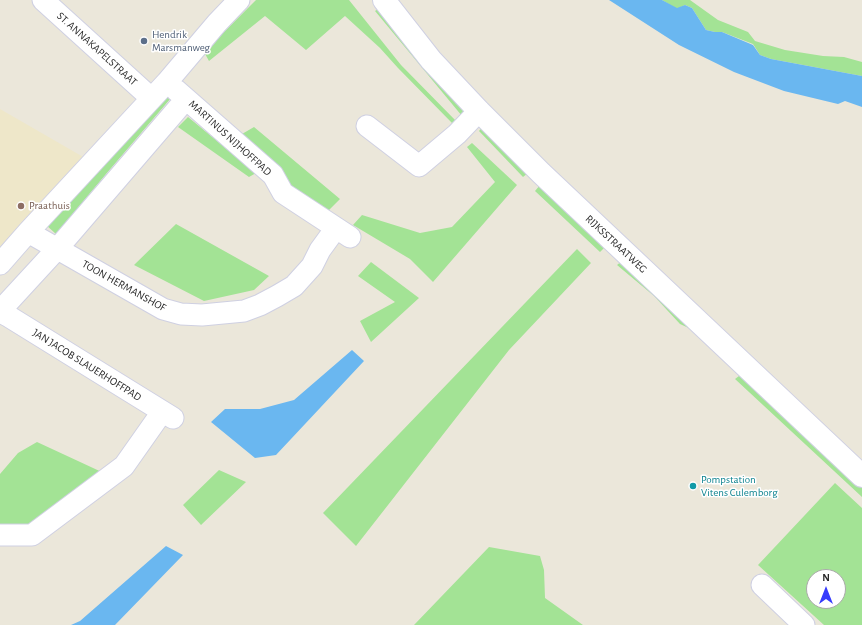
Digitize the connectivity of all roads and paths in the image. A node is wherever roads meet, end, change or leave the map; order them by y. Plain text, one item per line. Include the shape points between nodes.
1 (43, 0) edge
2 (239, 0) edge
3 (384, 0) edge
4 (167, 82) junction
5 (151, 98) junction
6 (186, 99) junction
7 (479, 111) junction
8 (367, 126) dead end
9 (28, 232) junction
10 (343, 232) joint
11 (56, 248) junction
12 (0, 264) edge
13 (2, 317) edge
14 (862, 476) edge
15 (0, 535) edge
16 (762, 585) dead end
17 (804, 625) edge

1 - 5 street, ST. ANNAKAPELSTRAAT
2 - 4 street
3 - 7 street, RIJKSSTRAATWEG via 431,60
4 - 5 street
4 - 6 street, MARTINUS NIJHOFFPAD
5 - 9 street
6 - 10 street, MARTINUS NIJHOFFPAD via 273,174 283,192
6 - 11 street
7 - 8 street via 457,134 419,166
7 - 14 street, RIJKSSTRAATWEG via 547,179
9 - 11 street, TOON HERMANSHOF
9 - 12 street
10 - 11 street, TOON HERMANSHOF via 320,250 312,266 294,286 244,311 210,315 181,314 163,309
11 - 13 street
13 - 15 street, JAN JACOB SLAUERHOFFPAD via 168,415 124,466 32,535
16 - 17 street

